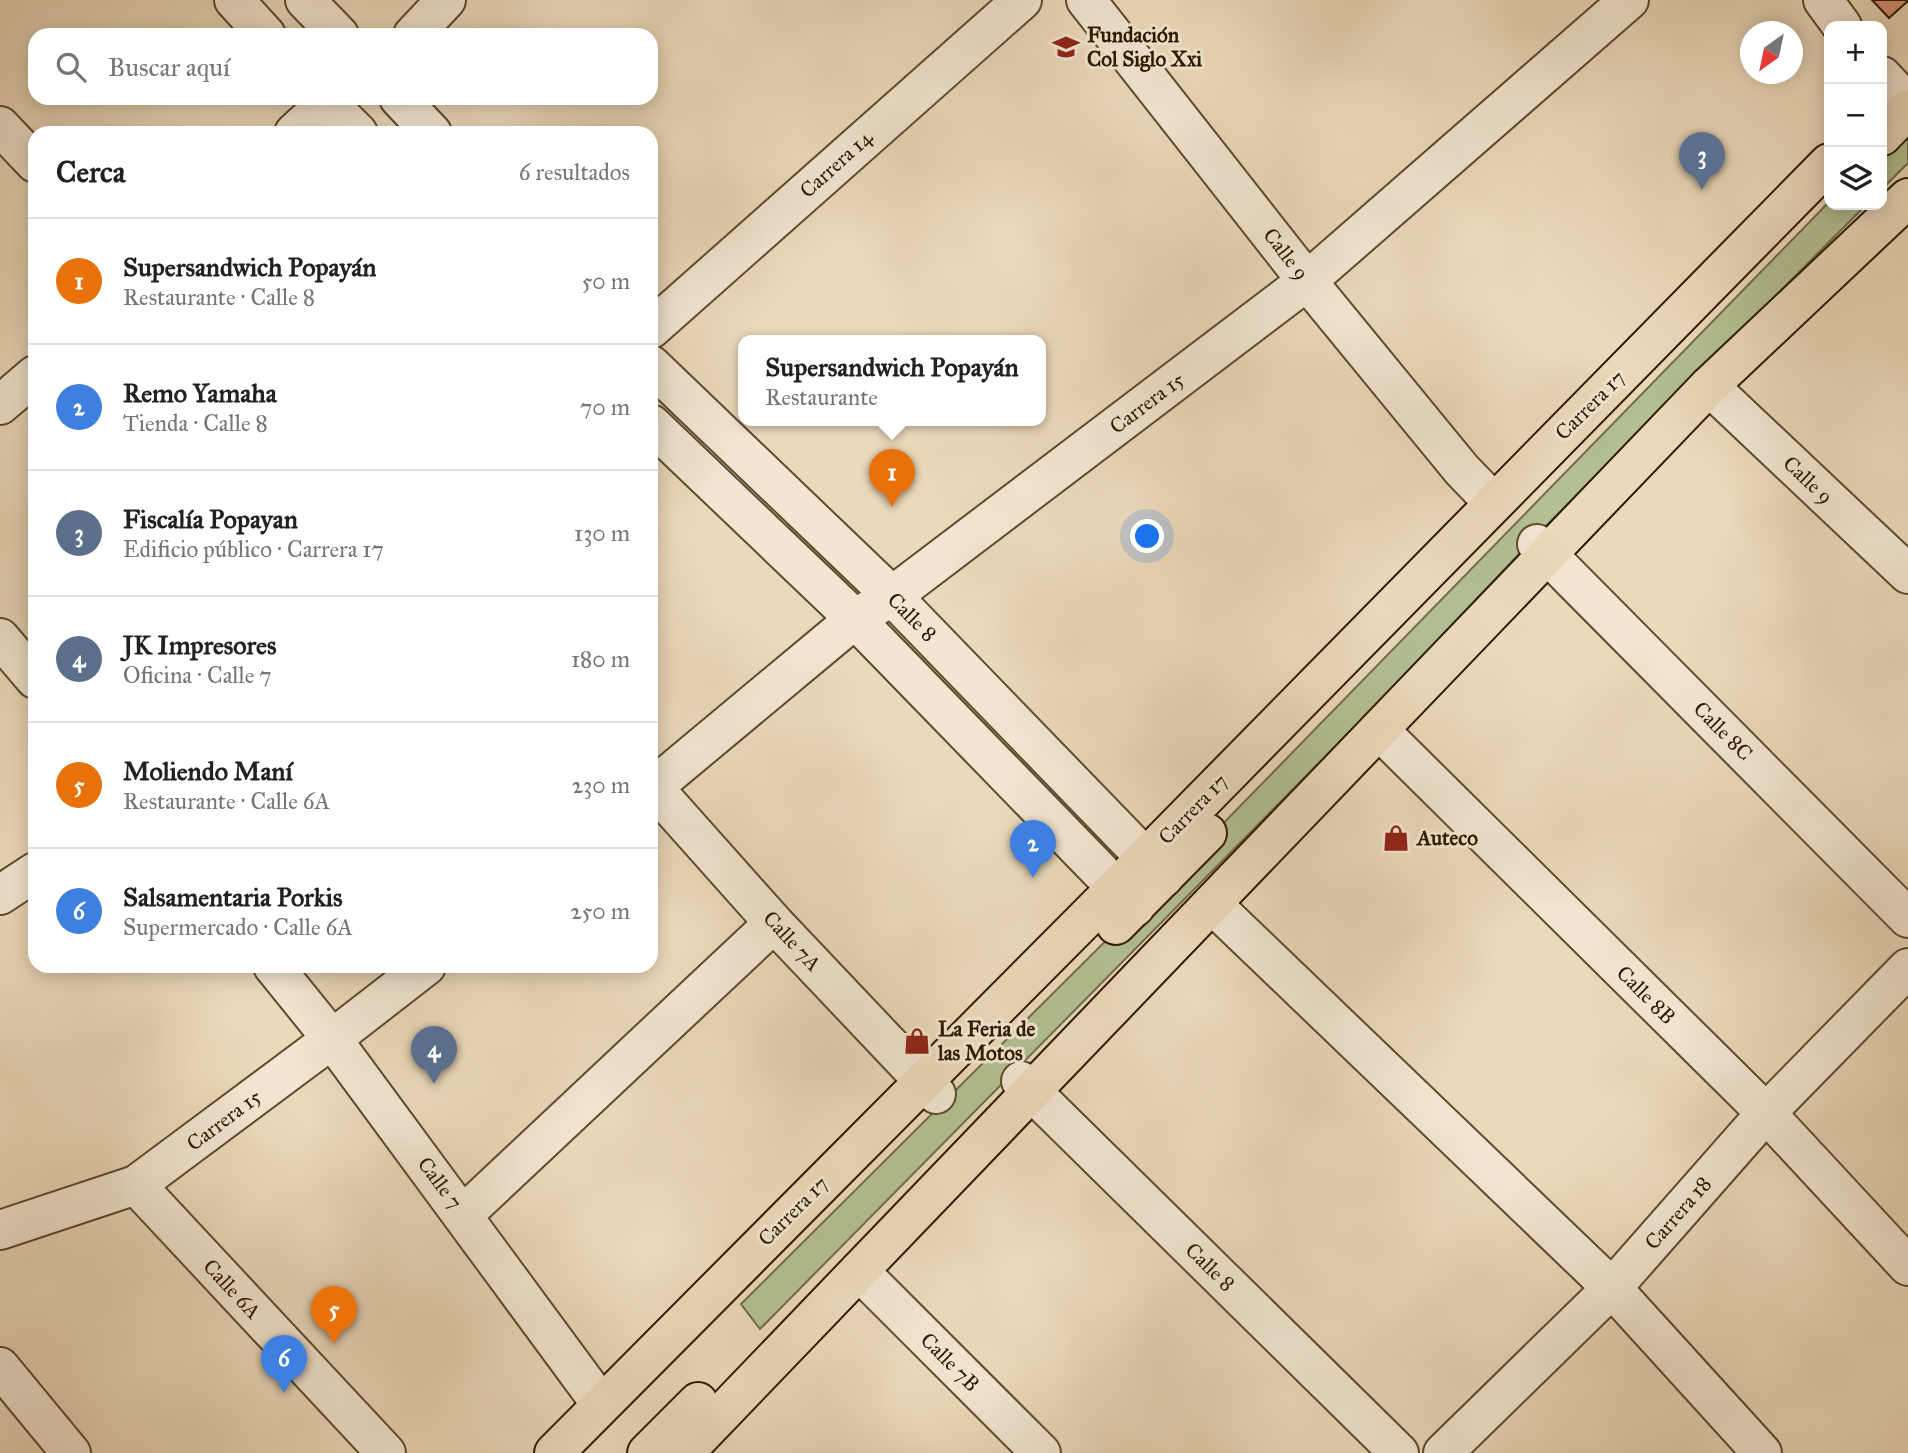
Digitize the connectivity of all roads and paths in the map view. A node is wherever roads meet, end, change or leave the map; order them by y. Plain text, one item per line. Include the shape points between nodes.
1 (234, 0) edge
2 (305, 0) edge
3 (446, 0) edge
4 (1022, 0) edge
5 (1086, 0) edge
6 (1629, 0) edge
7 (1823, 0) edge
8 (1838, 21) edge
9 (259, 28) edge
10 (332, 28) edge
11 (420, 28) edge
12 (1895, 94) edge
13 (321, 105) edge
14 (332, 105) edge
15 (406, 105) edge
16 (1887, 120) edge
17 (0, 126) edge
18 (301, 126) edge
19 (352, 126) edge
20 (425, 126) edge
21 (28, 156) edge
22 (1824, 168) edge
23 (1908, 171) edge
24 (1887, 193) edge
25 (1824, 196) edge
26 (1908, 198) edge
27 (1870, 210) edge
28 (1307, 281) junction
29 (658, 323) edge
30 (658, 372) edge
31 (28, 381) edge
32 (1709, 386) junction
33 (0, 405) edge
34 (658, 431) edge
35 (1494, 503) junction
36 (1542, 549) junction
37 (1908, 574) edge
38 (892, 596) junction
39 (855, 619) junction
40 (0, 638) edge
41 (28, 671) edge
42 (1378, 730) junction
43 (658, 782) edge
44 (658, 794) edge
45 (1155, 867) junction
46 (28, 877) edge
47 (0, 895) edge
48 (1126, 897) junction
49 (1212, 904) junction
50 (1908, 918) edge
51 (774, 923) junction
52 (1908, 968) edge
53 (279, 973) edge
54 (417, 973) edge
55 (332, 1039) junction
56 (1026, 1086) junction
57 (930, 1088) junction
58 (1766, 1113) junction
59 (136, 1185) junction
60 (463, 1214) junction
61 (0, 1230) edge
62 (1908, 1266) edge
63 (859, 1271) junction
64 (1612, 1288) junction
65 (0, 1367) edge
66 (601, 1404) junction
67 (688, 1452) edge
68 (71, 1453) edge
69 (386, 1453) edge
70 (554, 1453) edge
71 (586, 1453) edge
72 (647, 1453) edge
73 (1041, 1453) edge
74 (1399, 1453) edge
75 (1443, 1453) edge
76 (1762, 1453) edge

1 - 9 street
2 - 10 street
3 - 11 street
4 - 29 street, Carrera 14
5 - 28 street, Calle 9
6 - 28 street, Carrera 15
7 - 8 street
12 - 16 main road
13 - 18 street
14 - 19 street
15 - 20 street
17 - 21 street
22 - 35 main road, Carrera 17
23 - 24 main road
25 - 45 main road, Carrera 17
26 - 32 main road
27 - 36 main road
28 - 35 street, Calle 9
28 - 38 street, Carrera 15
30 - 38 street, Calle 8
31 - 33 street
32 - 36 main road
32 - 37 street, Calle 9
34 - 39 street, Calle 8
35 - 45 main road, Carrera 17
36 - 42 main road
36 - 50 street, Calle 8C
36 - 56 main road
38 - 39 street, Carrera 15
38 - 45 street, Calle 8
39 - 43 street, Carrera 15
39 - 48 street, Calle 8
40 - 41 street
42 - 49 main road
42 - 58 street, Calle 8B
44 - 51 street, Calle 7A
45 - 48 main road, Carrera 17
46 - 47 street
48 - 57 main road, Carrera 17
49 - 56 main road
49 - 64 street
51 - 57 street, Calle 7A
51 - 60 street
52 - 58 street, Carrera 18
53 - 55 street, Calle 7
54 - 55 street, Carrera 15
55 - 59 street, Carrera 15
55 - 60 street, Calle 7
56 - 63 main road
56 - 72 main road
56 - 74 street, Calle 8
57 - 66 main road, Carrera 17
57 - 71 main road, Carrera 17
58 - 62 street, Calle 8B
58 - 64 street, Carrera 18
59 - 61 street, Carrera 15
59 - 69 street, Calle 6A
60 - 66 street, Calle 7
63 - 67 main road
63 - 73 street, Calle 7B
64 - 75 street, Carrera 18
64 - 76 street
65 - 68 street
66 - 70 main road, Carrera 17

